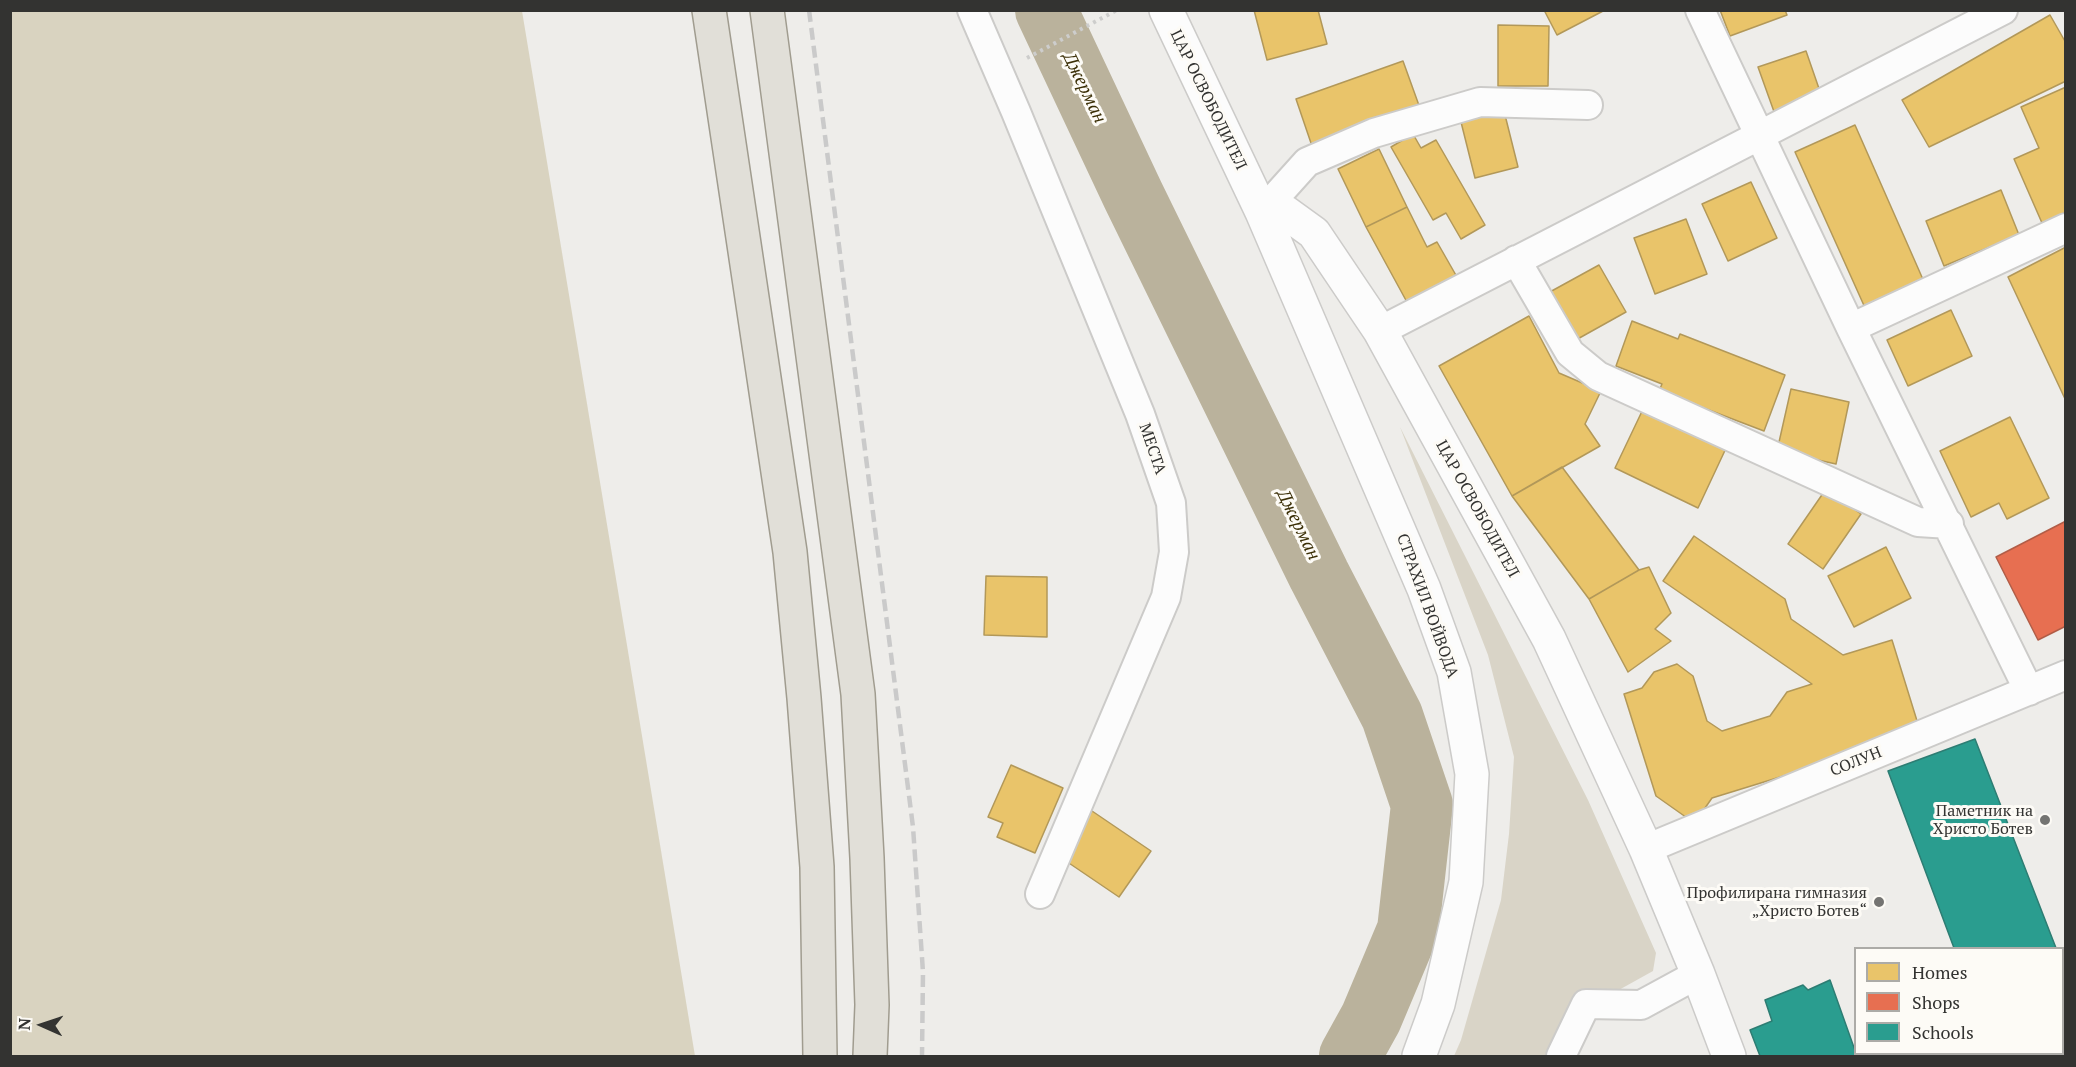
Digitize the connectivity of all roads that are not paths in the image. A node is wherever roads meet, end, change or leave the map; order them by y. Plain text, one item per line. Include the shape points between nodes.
1 (709, 10) edge
2 (767, 10) edge
3 (972, 10) edge
4 (1166, 10) edge
5 (1700, 10) edge
6 (1998, 13) edge
7 (1588, 105) dead end
8 (1761, 136) junction
9 (1262, 212) junction
10 (2066, 228) edge
11 (1516, 260) junction
12 (1851, 328) junction
13 (1380, 331) junction
14 (1949, 524) junction
15 (2066, 675) edge
16 (2029, 691) junction
17 (1646, 849) junction
18 (1040, 894) dead end
19 (1698, 974) junction
20 (820, 1056) edge
21 (870, 1056) edge
22 (1419, 1056) edge
23 (1562, 1056) edge
24 (1729, 1056) edge
25 (1965, 1056) edge
26 (1971, 1056) edge

1 - 20 main road via 790,552 817,867
2 - 21 main road via 858,694 872,1005
3 - 18 street, МЕСТА via 1136,403 1171,503 1174,552 1166,597
4 - 9 street, ЦАР ОСВОБОДИТЕЛ
5 - 8 street
6 - 8 street
7 - 9 street via 1480,102 1374,133 1307,162
8 - 11 street
8 - 12 street
9 - 13 street, ЦАР ОСВОБОДИТЕЛ via 1285,212 1314,232
9 - 22 street, СТРАХИЛ ВОЙВОДА via 1424,589 1454,672 1472,774 1466,882 1438,1004
10 - 12 street
11 - 13 street
11 - 14 street via 1570,354 1598,375 1918,522
12 - 14 street
13 - 17 street, ЦАР ОСВОБОДИТЕЛ via 1549,639
14 - 16 street
15 - 16 street, СОЛУН
16 - 17 street, СОЛУН
17 - 19 street, ЦАР ОСВОБОДИТЕЛ
19 - 23 street via 1641,1005 1586,1004
19 - 24 street, ЦАР ОСВОБОДИТЕЛ
25 - 26 street

